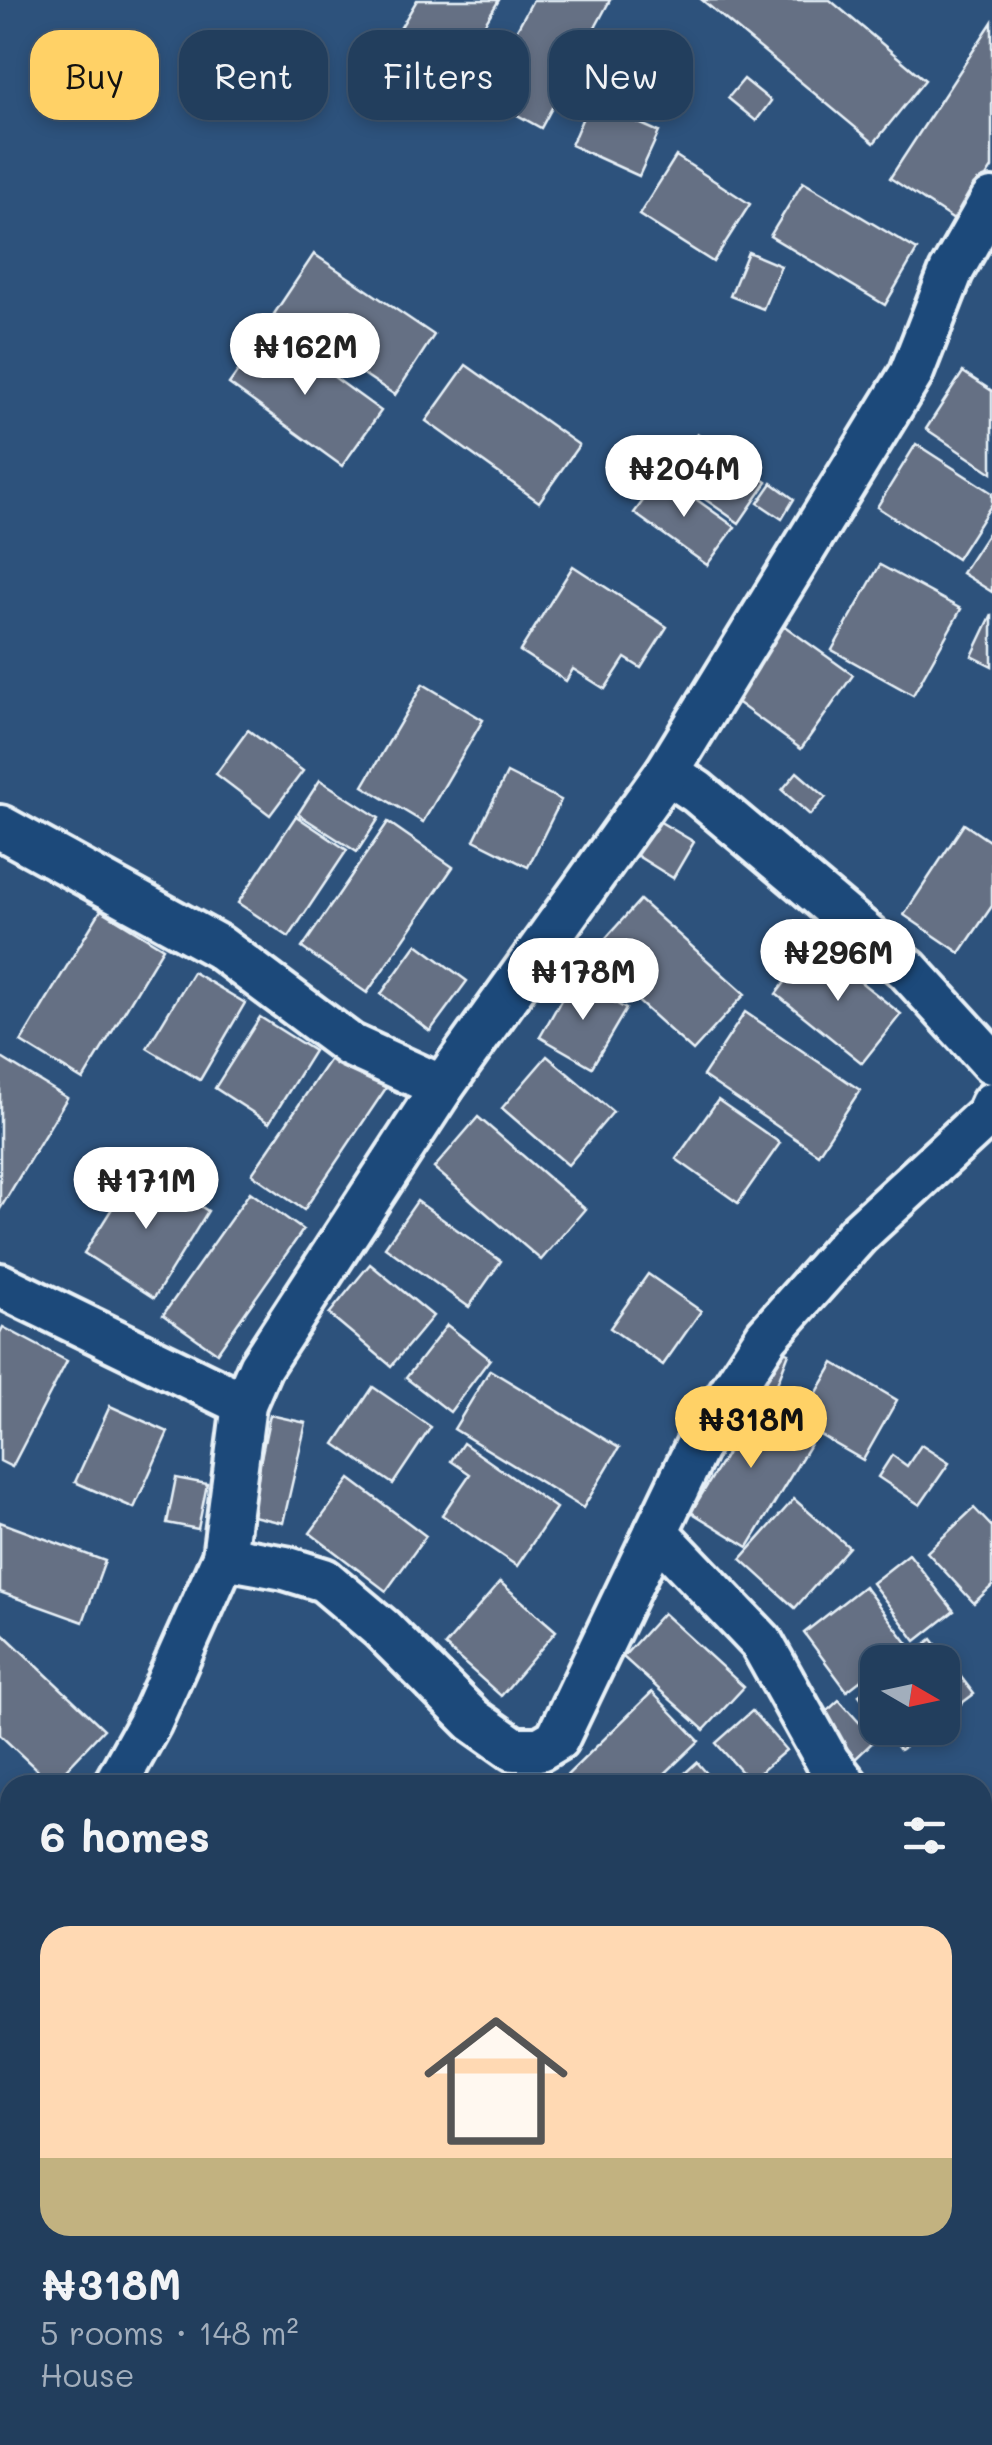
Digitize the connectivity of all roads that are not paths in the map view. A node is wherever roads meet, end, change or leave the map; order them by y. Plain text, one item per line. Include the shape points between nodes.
1 (992, 200) edge
2 (666, 772) junction
3 (0, 827) edge
4 (992, 1062) edge
5 (442, 1086) junction
6 (992, 1104) edge
7 (0, 1285) edge
8 (244, 1404) junction
9 (656, 1532) junction
10 (224, 1557) junction
11 (121, 1775) edge
12 (838, 1775) edge

1 - 2 street via 951,272 911,374
2 - 4 street via 908,970
2 - 5 street
3 - 5 street via 219,947 350,1045
5 - 8 street via 260,1367
6 - 9 street via 988,1115 858,1234 767,1336 701,1438
7 - 8 street
8 - 10 street
9 - 10 street via 557,1739 540,1749 514,1749 474,1720 324,1580
9 - 12 street via 761,1642
10 - 11 street

